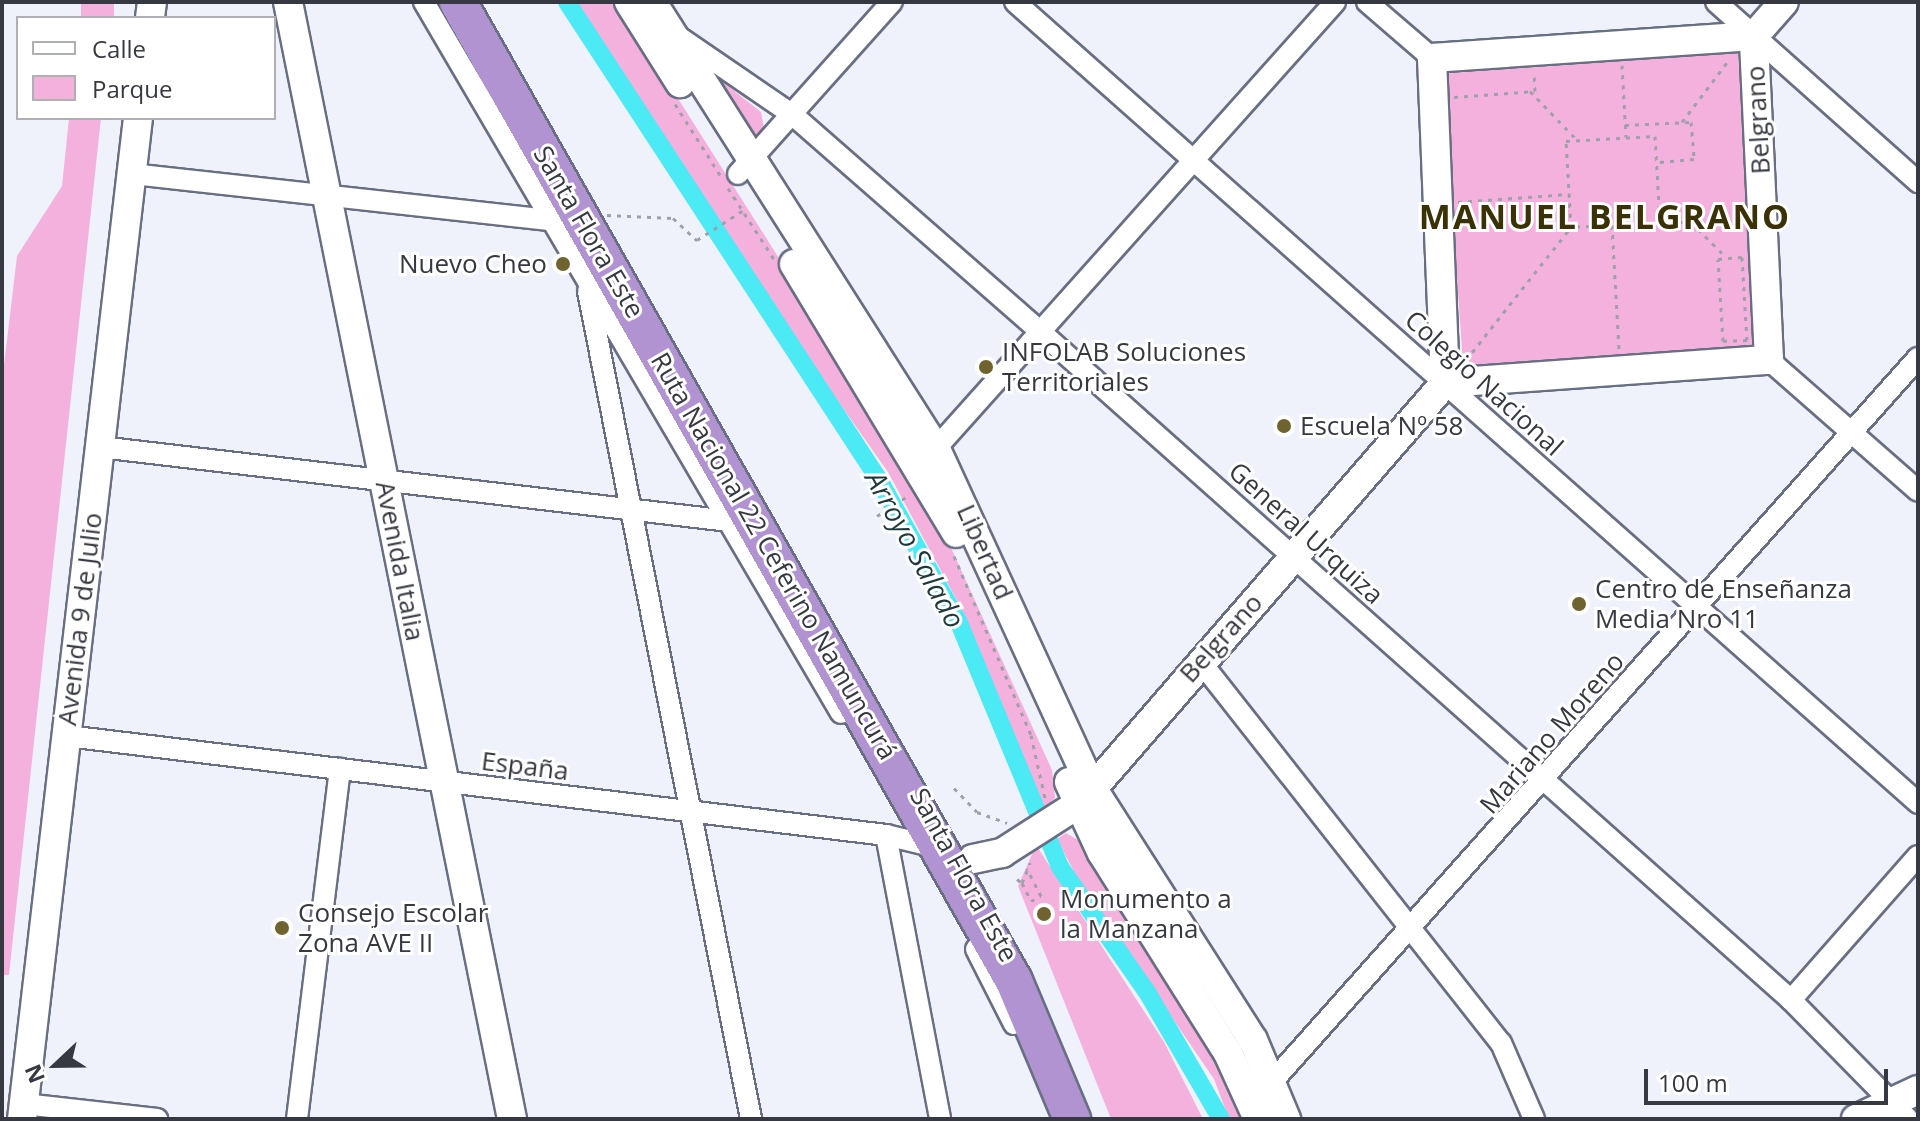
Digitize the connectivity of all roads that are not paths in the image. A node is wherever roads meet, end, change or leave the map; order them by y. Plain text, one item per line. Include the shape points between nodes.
1 (288, 2) edge
2 (424, 2) edge
3 (458, 2) edge
4 (484, 2) edge
5 (892, 2) edge
6 (1015, 2) edge
7 (1335, 2) edge
8 (1367, 2) edge
9 (1716, 2) edge
10 (1784, 2) edge
11 (641, 9) edge
12 (671, 31) junction
13 (1750, 37) junction
14 (1432, 58) junction
15 (793, 115) junction
16 (138, 120) edge
17 (1195, 160) junction
18 (744, 167) junction
19 (132, 174) junction
20 (1918, 182) edge
21 (327, 195) junction
22 (552, 220) junction
23 (585, 276) junction
24 (1043, 334) junction
25 (1918, 358) edge
26 (1769, 360) junction
27 (1445, 383) junction
28 (1851, 432) junction
29 (100, 447) junction
30 (928, 457) junction
31 (384, 481) junction
32 (1918, 491) edge
33 (628, 509) junction
34 (729, 521) junction
35 (1294, 557) junction
36 (1696, 608) junction
37 (1200, 661) junction
38 (67, 736) junction
39 (340, 769) junction
40 (445, 782) junction
41 (1543, 782) junction
42 (1085, 795) junction
43 (1918, 803) edge
44 (689, 811) junction
45 (886, 835) junction
46 (943, 849) junction
47 (1918, 856) edge
48 (1414, 930) junction
49 (1791, 1000) junction
50 (1273, 1083) junction
51 (1918, 1090) edge
52 (1255, 1110) edge
53 (23, 1111) edge
54 (1900, 1111) edge
55 (157, 1119) edge
56 (297, 1119) edge
57 (512, 1119) edge
58 (751, 1119) edge
59 (940, 1119) edge
60 (1053, 1119) edge
61 (1072, 1119) edge
62 (1093, 1119) edge
63 (1286, 1119) edge
64 (1534, 1119) edge
65 (1856, 1119) edge

1 - 21 street, Avenida Italia
2 - 22 street, Santa Flora Este
3 - 46 highway, Ruta Nacional 22 Ceferino Namuncurá
4 - 46 highway, Ruta Nacional 22 Ceferino Namuncurá via 605,214
5 - 15 street
6 - 17 street, Colegio Nacional
7 - 17 street
8 - 14 street
9 - 13 street
10 - 13 street, Belgrano
11 - 12 street, Libertad
11 - 18 street, Libertad
12 - 15 street, General Urquiza
12 - 18 street, Libertad
13 - 14 street, Belgrano
13 - 20 street
13 - 26 street, Belgrano
14 - 27 street
15 - 18 street
15 - 24 street, General Urquiza
16 - 19 street, Avenida 9 de Julio
17 - 24 street
17 - 27 street, Colegio Nacional
18 - 30 street, Libertad
19 - 21 street
19 - 29 street, Avenida 9 de Julio
21 - 22 street
21 - 31 street, Avenida Italia
22 - 23 street, Santa Flora Este
23 - 33 street
23 - 34 street, Santa Flora Este
24 - 30 street
24 - 35 street, General Urquiza
25 - 28 street, Mariano Moreno
26 - 27 street
26 - 28 street
27 - 35 street, Belgrano
27 - 36 street, Colegio Nacional
28 - 32 street
28 - 36 street, Mariano Moreno
29 - 31 street
29 - 38 street, Avenida 9 de Julio
30 - 42 street, Libertad
31 - 33 street
31 - 40 street, Avenida Italia
33 - 34 street
33 - 44 street
34 - 46 street, Santa Flora Este
35 - 37 street, Belgrano
35 - 41 street, General Urquiza
36 - 41 street, Mariano Moreno
36 - 43 street, Colegio Nacional
37 - 42 street, Belgrano
37 - 48 street
38 - 39 street, España
38 - 53 street, Avenida 9 de Julio
39 - 40 street, España
39 - 56 street
40 - 44 street, España
40 - 57 street, Avenida Italia
41 - 48 street, Mariano Moreno
41 - 49 street, General Urquiza
42 - 46 street, Belgrano via 1035,835
42 - 50 street, Libertad via 1253,1040
42 - 52 street, Libertad
44 - 45 street, España
44 - 58 street
45 - 46 street, España
45 - 59 street
46 - 60 street, Santa Flora Este
46 - 61 highway, Ruta Nacional 22 Ceferino Namuncurá via 1020,994
46 - 62 highway, Ruta Nacional 22 Ceferino Namuncurá via 1046,998
47 - 49 street
48 - 50 street, Mariano Moreno
48 - 64 street via 1501,1043
49 - 54 street, General Urquiza
50 - 52 street, Mariano Moreno
50 - 63 street, Libertad
51 - 54 street
53 - 55 street
54 - 65 street

